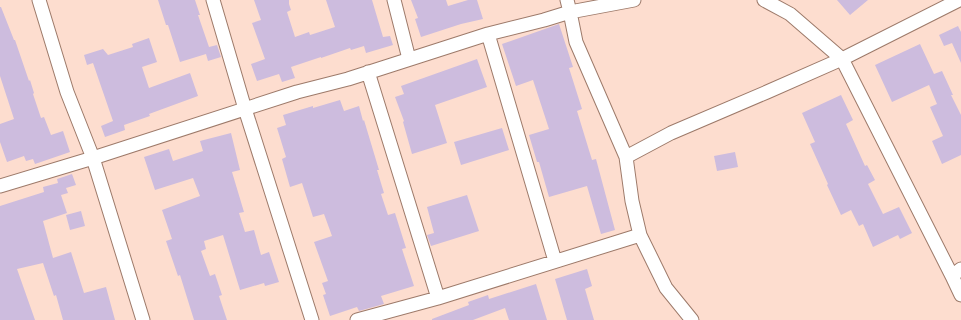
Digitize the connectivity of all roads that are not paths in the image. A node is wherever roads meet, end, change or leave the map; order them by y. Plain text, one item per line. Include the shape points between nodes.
1 (39, 0) edge
2 (213, 0) edge
3 (394, 0) edge
4 (634, 0) edge
5 (764, 0) edge
6 (959, 0) edge
7 (569, 6) edge
8 (488, 34) junction
9 (842, 58) junction
10 (409, 59) junction
11 (368, 72) junction
12 (245, 109) junction
13 (626, 157) junction
14 (93, 158) junction
15 (0, 186) edge
16 (640, 235) junction
17 (555, 261) junction
18 (956, 272) edge
19 (961, 296) edge
20 (438, 298) junction
21 (143, 320) edge
22 (312, 320) edge
23 (357, 320) edge
24 (692, 320) edge

1 - 14 street via 67,92
2 - 12 street
3 - 10 street
4 - 7 street
5 - 9 street via 790,14
6 - 9 street
7 - 8 street via 544,20
7 - 13 street via 576,42
8 - 10 street
8 - 17 street
9 - 13 street via 671,133
9 - 18 street
10 - 11 street
11 - 12 street
11 - 20 street
12 - 14 street
12 - 22 street
13 - 16 street
14 - 15 street
14 - 21 street
16 - 17 street
16 - 24 street via 666,288
17 - 20 street
18 - 19 street
20 - 23 street

